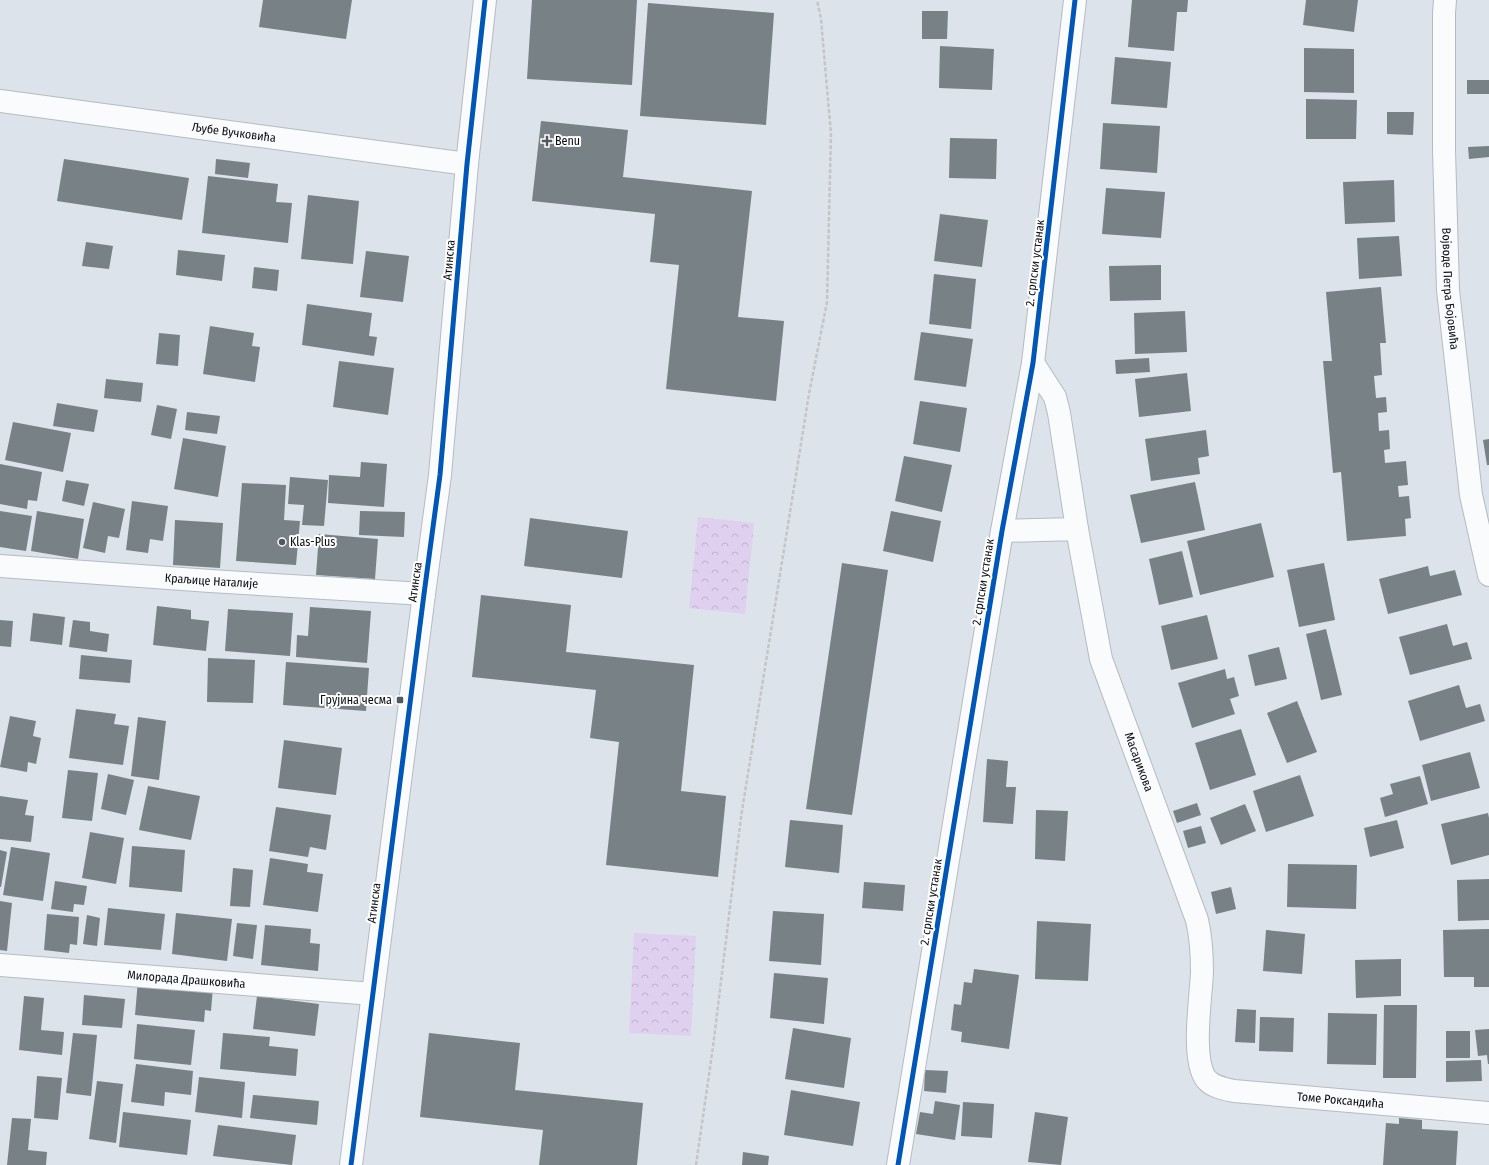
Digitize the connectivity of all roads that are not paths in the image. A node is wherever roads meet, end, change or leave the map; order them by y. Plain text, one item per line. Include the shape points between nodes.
1 (485, 0) edge
2 (1075, 0) edge
3 (1445, 0) edge
4 (0, 101) edge
5 (467, 164) junction
6 (1033, 363) junction
7 (1077, 529) junction
8 (1002, 531) junction
9 (0, 566) edge
10 (1489, 575) edge
11 (424, 594) junction
12 (0, 965) edge
13 (373, 994) junction
14 (1201, 1069) joint
15 (1489, 1113) edge
16 (350, 1165) edge
17 (898, 1165) edge

1 - 5 street, Атинска
2 - 6 street, 2. српски устанак
3 - 10 street, Војводе Петра Бојовића via 1444,150 1448,290 1471,495
4 - 5 street, Љубе Вучковића
5 - 11 street, Атинска via 440,475
6 - 7 street, Масарикова via 1055,397
6 - 8 street, 2. српски устанак
7 - 8 street
7 - 14 street, Масарикова via 1101,659 1197,920 1202,972 1198,1037
8 - 17 street, 2. српски устанак
9 - 11 street, Краљице Наталије
11 - 13 street, Атинска
12 - 13 street, Милорада Драшковића
13 - 16 street, Атинска
14 - 15 street, Томе Роксандића via 1207,1080 1215,1086 1234,1092

